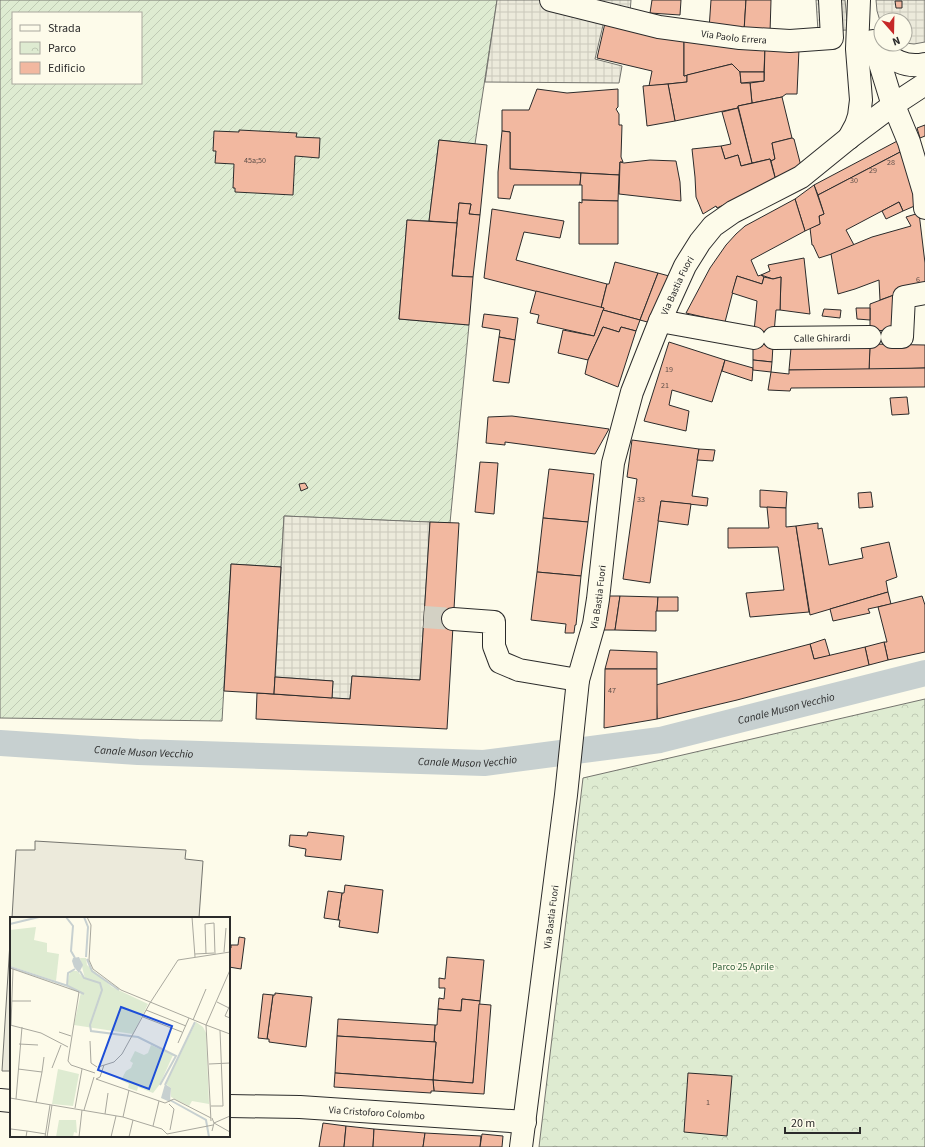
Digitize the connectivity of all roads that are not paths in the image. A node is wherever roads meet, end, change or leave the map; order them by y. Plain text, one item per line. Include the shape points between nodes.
1 (551, 0) edge
2 (830, 0) edge
3 (860, 0) edge
4 (873, 41) edge
5 (876, 52) edge
6 (885, 52) edge
7 (925, 64) edge
8 (925, 84) edge
9 (893, 105) junction
10 (849, 138) junction
11 (925, 208) edge
12 (925, 293) edge
13 (660, 322) junction
14 (870, 337) dead end
15 (892, 337) dead end
16 (453, 619) tunnel mouth
17 (578, 680) junction
18 (0, 1100) edge
19 (10, 1101) edge
20 (230, 1106) edge
21 (524, 1122) junction
22 (521, 1147) edge

1 - 2 street, Via Paolo Errera via 659,27 740,38 790,41 832,38
3 - 4 street
3 - 10 street, Via Bastia Fuori via 857,49 861,100 859,116
5 - 9 street
6 - 7 street via 906,64
8 - 9 street, Via Bastia Fuori
9 - 10 street, Via Bastia Fuori
9 - 11 street via 909,142 924,192
10 - 13 street, Via Bastia Fuori via 801,177 733,212 713,226 685,266
12 - 15 street via 904,297 902,337
13 - 14 street, Calle Ghirardi via 764,338
13 - 17 street, Via Bastia Fuori via 632,392 613,463 594,624
16 - 17 street via 494,622 494,646 500,662 519,670
17 - 21 street, Via Bastia Fuori via 568,784
18 - 19 street
20 - 21 street, Via Cristoforo Colombo
21 - 22 street, Via Bastia Fuori

